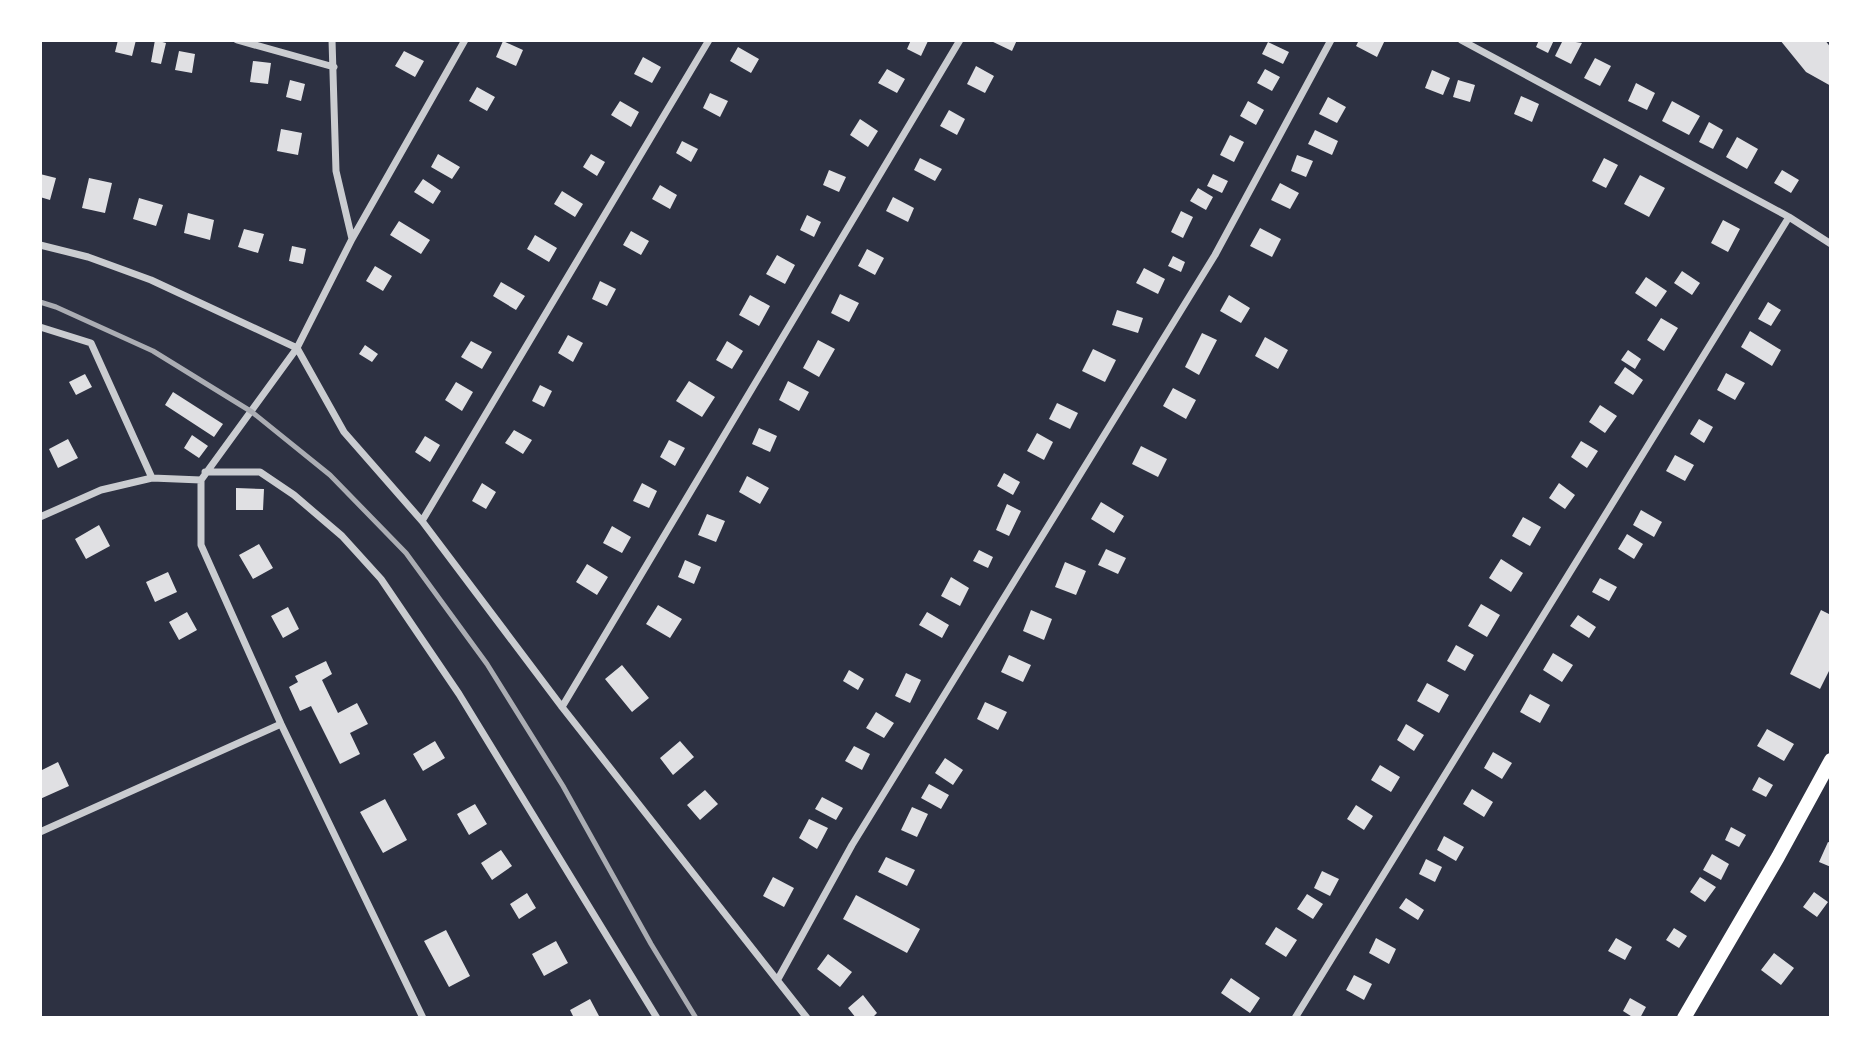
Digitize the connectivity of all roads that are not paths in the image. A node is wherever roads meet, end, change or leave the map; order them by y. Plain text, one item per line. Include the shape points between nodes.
1 (237, 40) edge
2 (332, 40) edge
3 (465, 40) edge
4 (709, 40) edge
5 (960, 40) edge
6 (1331, 40) edge
7 (1461, 40) edge
8 (334, 68) junction
9 (1789, 217) junction
10 (352, 239) junction
11 (1831, 244) edge
12 (40, 245) edge
13 (40, 327) edge
14 (297, 348) junction
15 (205, 472) junction
16 (152, 478) junction
17 (201, 480) junction
18 (40, 517) edge
19 (422, 521) junction
20 (562, 707) junction
21 (281, 724) junction
22 (1831, 760) edge
23 (40, 832) edge
24 (778, 979) junction
25 (423, 1018) edge
26 (657, 1018) edge
27 (807, 1018) edge
28 (1295, 1018) edge
29 (1684, 1018) edge

1 - 8 street
2 - 8 street
3 - 10 street
4 - 19 street
5 - 20 street
6 - 24 street via 1215,255 852,845
7 - 9 street
8 - 10 street via 336,171
9 - 11 street
9 - 28 street
10 - 14 street
12 - 14 street via 151,280
13 - 16 street via 91,343
14 - 15 street
14 - 19 street via 344,432
15 - 17 street
15 - 26 street via 260,472 342,536 381,579 458,694
16 - 17 street
16 - 18 street via 101,490
17 - 21 street via 201,545
19 - 20 street
20 - 24 street
21 - 23 street
21 - 25 street
22 - 29 main road
24 - 27 street

